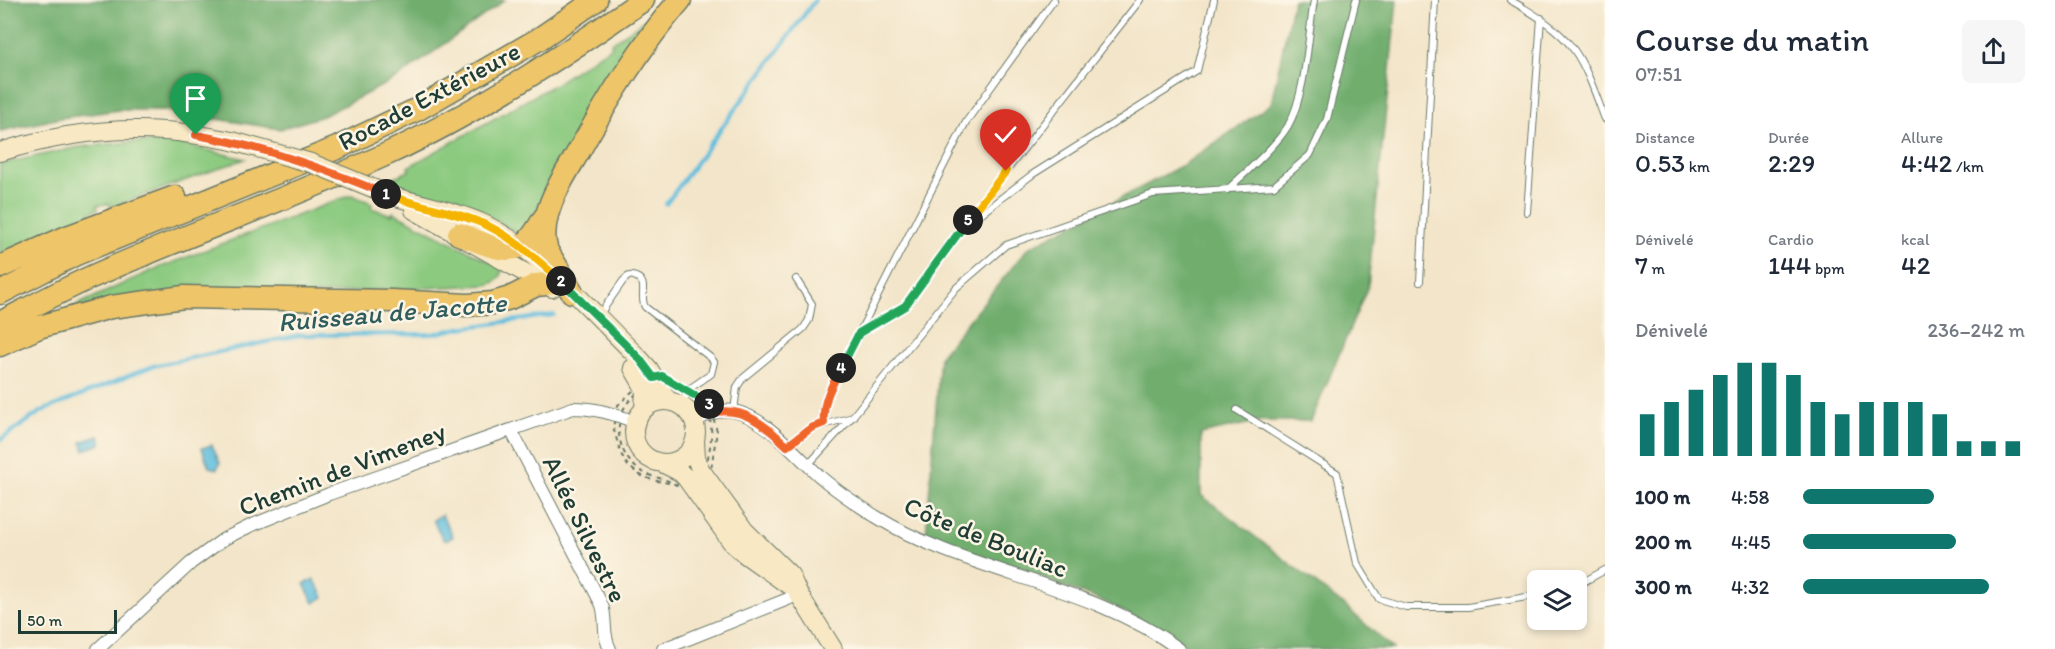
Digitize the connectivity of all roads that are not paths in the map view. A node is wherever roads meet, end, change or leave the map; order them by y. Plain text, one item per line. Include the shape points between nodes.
1 (596, 0) edge
2 (643, 0) edge
3 (680, 0) edge
4 (1054, 0) edge
5 (1140, 0) edge
6 (1214, 0) edge
7 (1314, 0) edge
8 (1356, 0) edge
9 (1435, 0) edge
10 (1510, 0) edge
11 (1541, 18) junction
12 (1605, 119) edge
13 (0, 152) edge
14 (232, 190) junction
15 (1227, 190) junction
16 (392, 196) junction
17 (1527, 212) dead end
18 (547, 214) junction
19 (962, 228) junction
20 (459, 234) junction
21 (521, 247) junction
22 (0, 267) edge
23 (796, 279) dead end
24 (1420, 282) dead end
25 (546, 284) junction
26 (572, 291) junction
27 (0, 292) edge
28 (598, 317) junction
29 (0, 323) edge
30 (859, 333) junction
31 (0, 345) edge
32 (649, 381) junction
33 (678, 398) junction
34 (1237, 410) dead end
35 (734, 411) junction
36 (639, 415) junction
37 (853, 416) junction
38 (694, 421) junction
39 (824, 423) junction
40 (511, 430) junction
41 (695, 441) junction
42 (787, 446) junction
43 (664, 464) junction
44 (808, 465) junction
45 (697, 479) junction
46 (1605, 570) edge
47 (1587, 580) edge
48 (798, 593) junction
49 (1527, 597) edge
50 (98, 649) edge
51 (610, 649) edge
52 (663, 649) edge
53 (832, 649) edge
54 (1179, 649) edge

1 - 14 highway via 539,39 420,108 337,148
2 - 29 highway, Rocade Extérieure via 490,100 389,153 88,279
3 - 18 highway via 593,126
4 - 30 lane via 966,122
5 - 19 lane
6 - 19 lane via 1197,71 1033,174
7 - 15 lane via 1300,93 1288,127
8 - 15 lane via 1327,119 1310,155 1274,186
9 - 24 lane
10 - 11 lane
11 - 12 lane via 1573,48
11 - 17 lane
13 - 16 street, bridge via 62,137 126,129 164,130 232,141 311,164
14 - 22 highway via 202,187 67,237
14 - 27 highway via 76,254
15 - 37 lane via 1153,194 1006,245 956,288
16 - 20 street
16 - 21 street via 481,222
18 - 21 highway
18 - 26 highway via 544,245
19 - 30 lane via 905,306
20 - 21 highway via 505,250
20 - 25 street
21 - 26 street
23 - 35 lane via 812,304 810,320 743,378 737,387
25 - 31 highway via 501,301 468,304 184,297 111,307 39,327
25 - 32 street via 577,308
26 - 28 street
28 - 32 street via 639,358
28 - 33 lane via 627,277 641,279 645,307 714,362 711,374
30 - 39 lane via 826,398
32 - 33 street
32 - 36 street
33 - 36 street via 658,401
33 - 38 street
34 - 49 lane via 1337,473 1357,563 1379,599 1406,607 1468,607
35 - 38 street via 712,413
35 - 42 street, Côte de Bouliac via 757,421
36 - 40 street, Chemin de Vimeney via 573,408
36 - 43 street via 634,441 638,450 645,458
37 - 39 lane
37 - 44 lane
38 - 41 street
39 - 42 lane
40 - 50 street, Chemin de Vimeney via 329,494 224,539 191,563
40 - 51 street, Allée Silvestre via 602,605 604,638
41 - 43 street via 684,458
41 - 45 street
42 - 44 street, Côte de Bouliac
43 - 45 street
44 - 54 street, Côte de Bouliac via 837,491 898,529 1123,616
45 - 48 street via 745,531 759,555 789,575
46 - 47 lane
48 - 52 street
48 - 53 street

